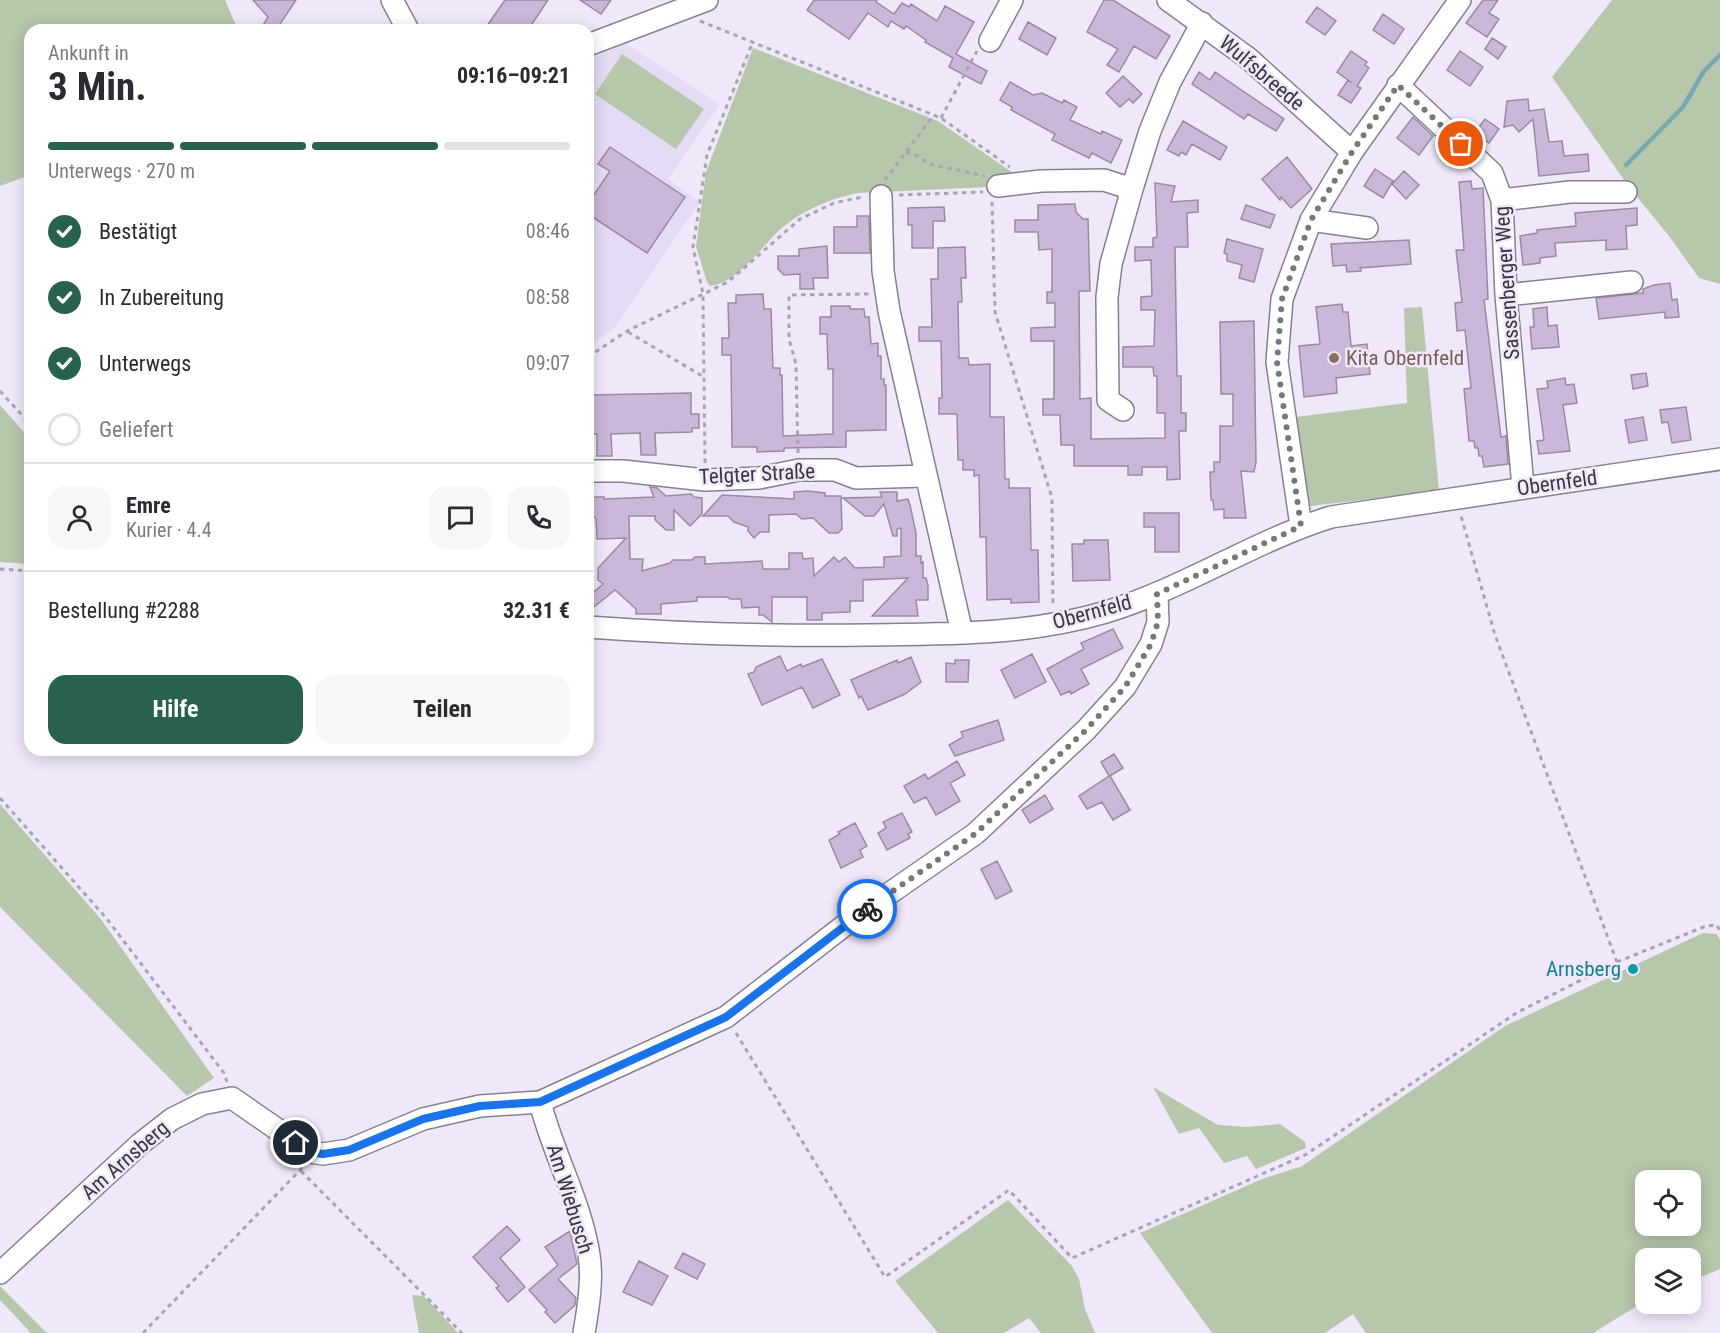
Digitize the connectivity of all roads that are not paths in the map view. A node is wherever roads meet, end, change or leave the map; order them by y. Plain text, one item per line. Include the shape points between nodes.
1 (392, 0) edge
2 (707, 0) edge
3 (1012, 0) edge
4 (1168, 0) edge
5 (1460, 0) edge
6 (672, 5) edge
7 (1202, 23) junction
8 (405, 24) edge
9 (990, 41) road end
10 (594, 42) edge
11 (1398, 85) junction
12 (1352, 152) junction
13 (998, 186) road end
14 (1132, 189) junction
15 (1626, 192) dead end
16 (881, 196) road end
17 (1502, 200) junction
18 (1311, 220) junction
19 (1367, 228) dead end
20 (1632, 282) dead end
21 (1506, 295) junction
22 (1123, 410) dead end
23 (1720, 459) edge
24 (594, 471) edge
25 (925, 476) junction
26 (1523, 488) junction
27 (1301, 526) junction
28 (1157, 594) junction
29 (594, 627) edge
30 (962, 633) junction
31 (540, 1102) junction
32 (0, 1273) edge
33 (584, 1333) edge

1 - 8 street
2 - 6 street
3 - 9 street
4 - 7 street, Wulfsbreede
5 - 11 street
6 - 10 street
7 - 12 street, Wulfsbreede via 1248,58
7 - 14 street via 1170,82
11 - 12 street
11 - 17 street, Sassenberger Weg via 1492,173
12 - 18 street
13 - 14 street via 1104,180
14 - 22 street via 1111,264 1107,297 1108,400
15 - 17 street via 1570,192
16 - 25 street via 886,293
17 - 21 street, Sassenberger Weg
18 - 19 street
18 - 27 street via 1282,299 1277,362
20 - 21 street
21 - 26 street, Sassenberger Weg
23 - 26 street, Obernfeld
24 - 25 street, Telgter Straße via 705,480 759,478 798,470 835,470 856,478
25 - 30 street
26 - 27 street, Obernfeld via 1331,517
27 - 28 street, Obernfeld
28 - 30 street, Obernfeld via 1106,612 1053,624
28 - 31 street via 1158,622 1151,644 1125,687 1086,730 975,834 854,918 726,1017
29 - 30 street, Obernfeld via 663,633
31 - 32 street, Am Arnsberg via 480,1106 423,1119 349,1150 323,1154 310,1152 232,1098 202,1104 172,1119 140,1144
31 - 33 street, Am Wiebusch via 579,1213 590,1257

